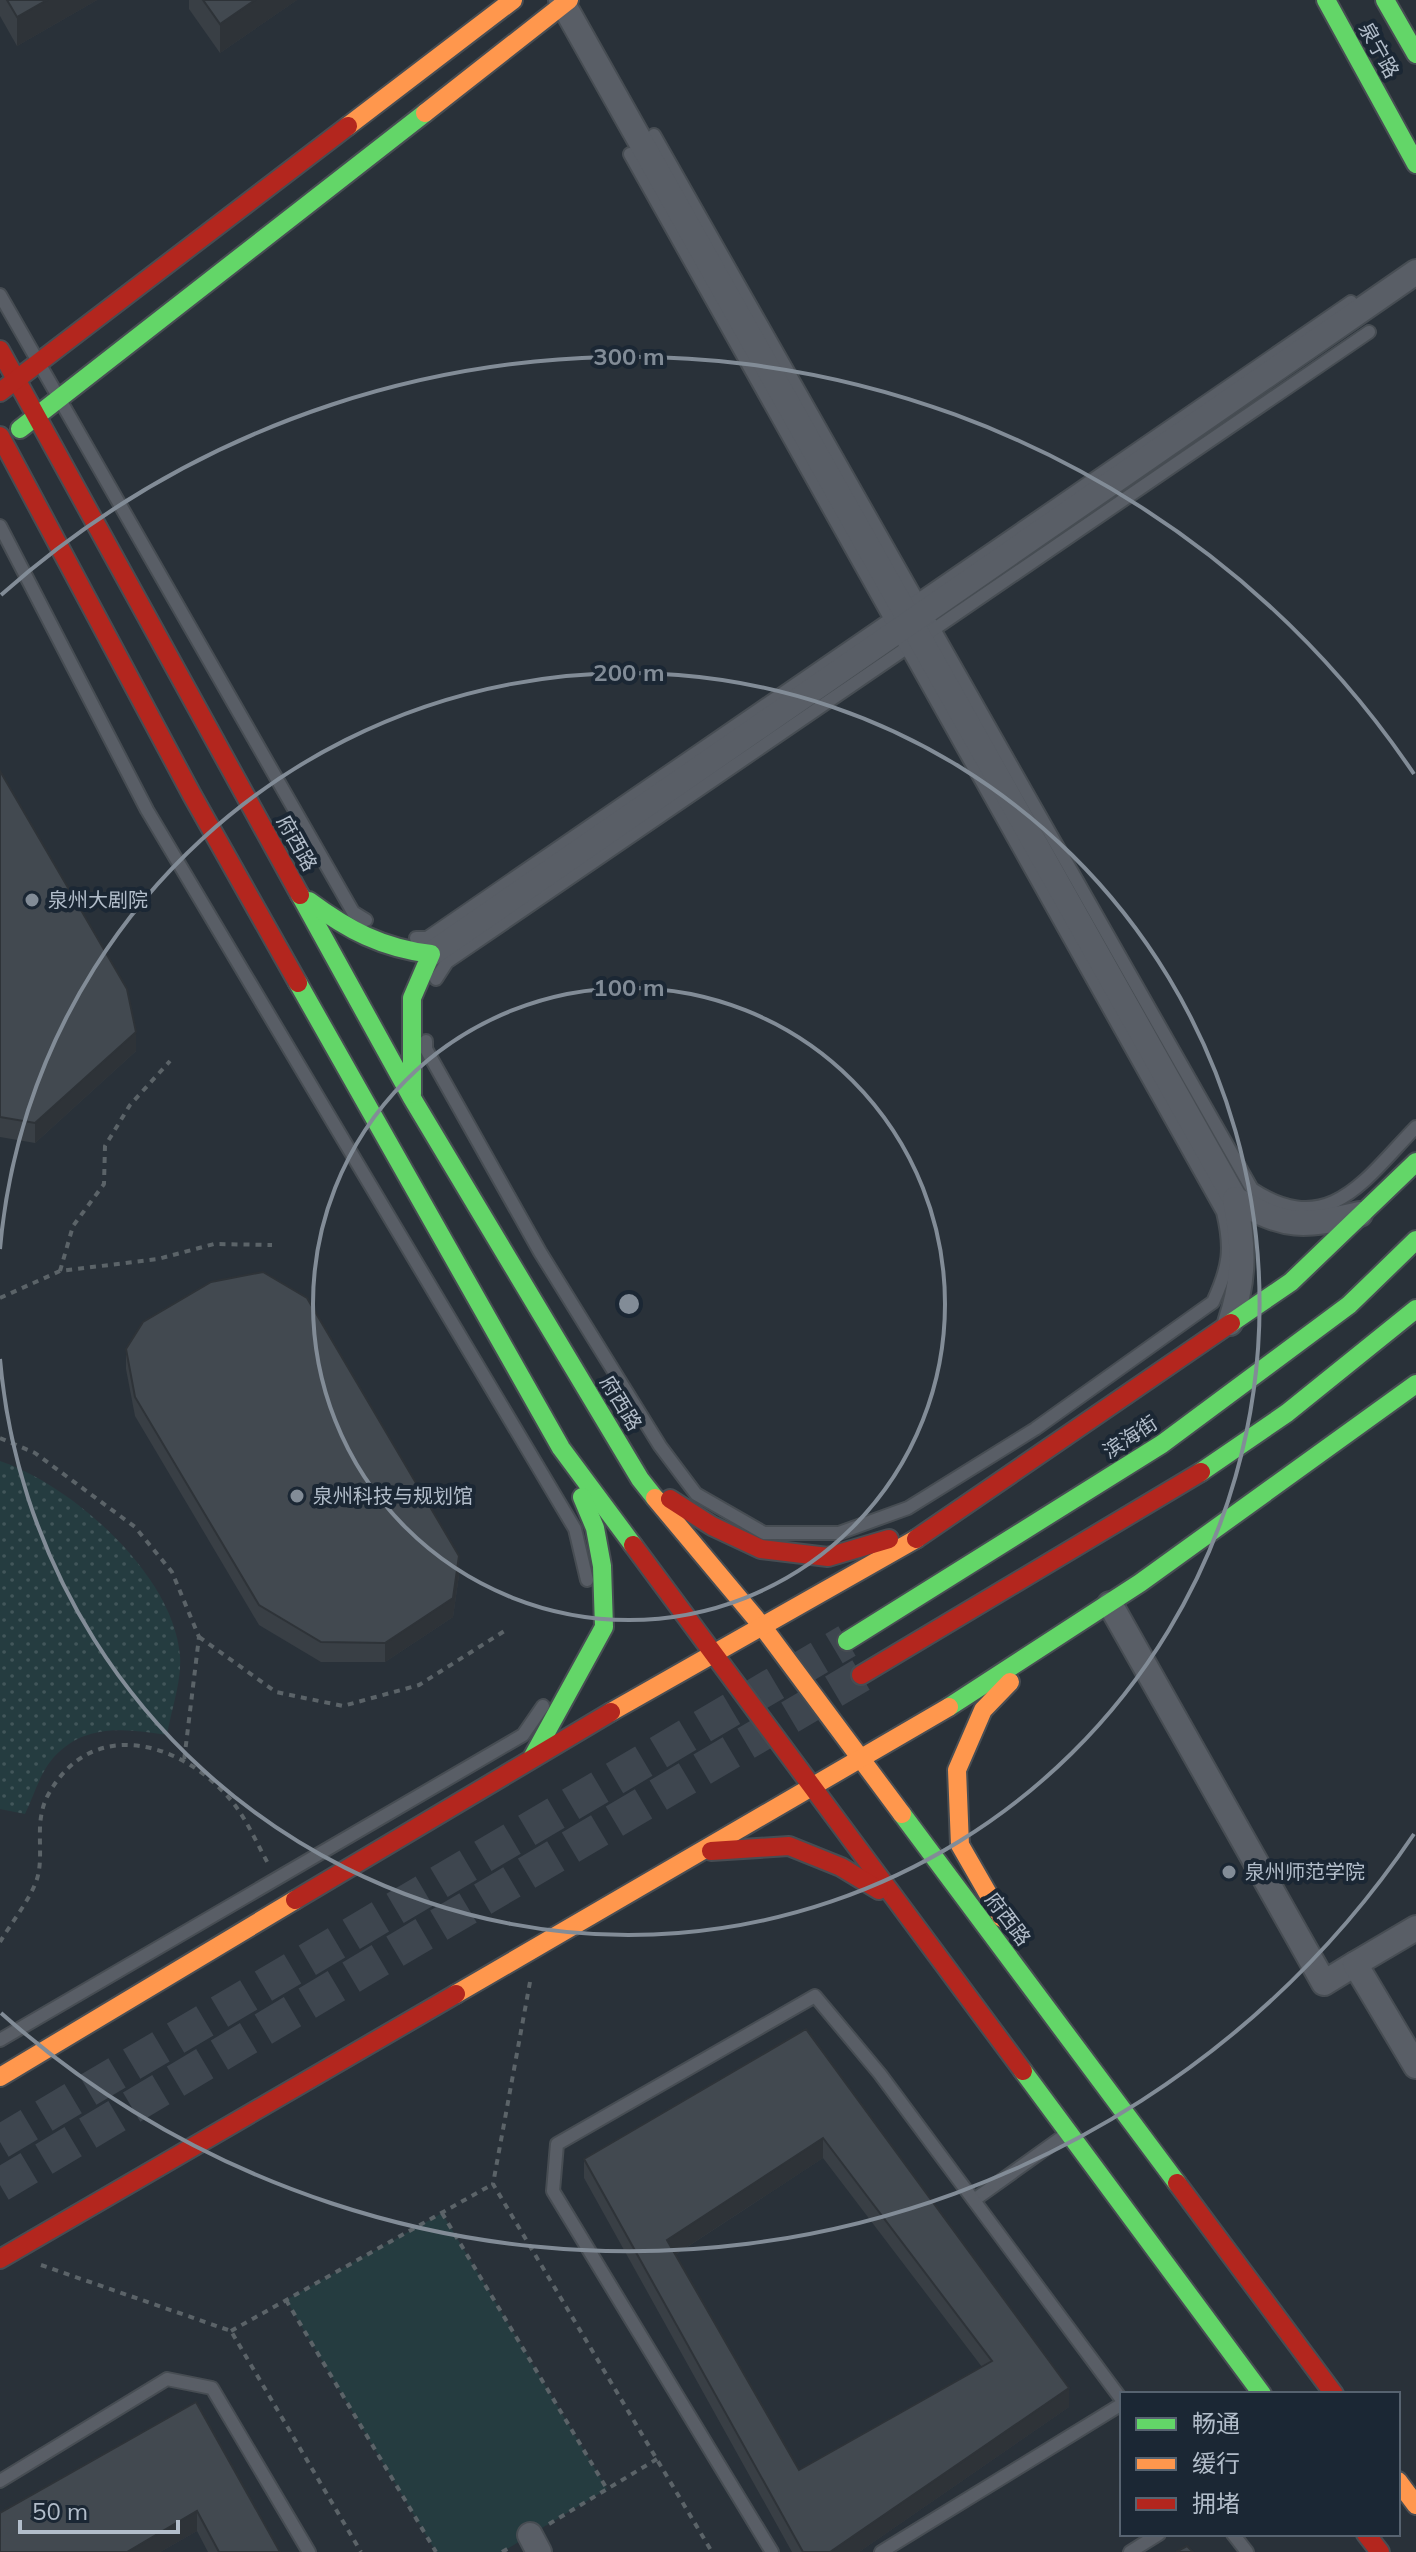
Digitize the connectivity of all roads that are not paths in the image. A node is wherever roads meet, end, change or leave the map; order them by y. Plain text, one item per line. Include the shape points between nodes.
1 (513, 0) edge
2 (1326, 0) edge
3 (1385, 0) edge
4 (564, 2) edge
5 (1416, 54) edge
6 (654, 135) dead end
7 (630, 154) dead end
8 (1416, 164) edge
9 (1416, 272) edge
10 (0, 295) edge
11 (1351, 302) dead end
12 (1369, 332) dead end
13 (0, 350) edge
14 (39, 365) junction
15 (17, 380) junction
16 (0, 392) edge
17 (59, 401) junction
18 (38, 417) junction
19 (1, 440) edge
20 (0, 526) edge
21 (912, 623) junction
22 (301, 895) junction
23 (431, 954) junction
24 (412, 1098) junction
25 (1416, 1127) edge
26 (1416, 1162) edge
27 (1235, 1199) junction
28 (1362, 1214) junction
29 (1416, 1240) edge
30 (1416, 1309) edge
31 (1230, 1323) junction
32 (1416, 1384) edge
33 (561, 1448) junction
34 (640, 1479) junction
35 (940, 1525) junction
36 (587, 1598) dead end
37 (1110, 1604) junction
38 (589, 1625) dead end
39 (762, 1626) junction
40 (847, 1641) tunnel mouth
41 (1040, 1652) junction
42 (712, 1655) junction
43 (861, 1675) tunnel mouth
44 (531, 1759) junction
45 (862, 1761) junction
46 (811, 1788) junction
47 (702, 1851) junction
48 (893, 1899) junction
49 (1416, 1928) edge
50 (1355, 1964) junction
51 (0, 2040) edge
52 (1082, 2057) junction
53 (1416, 2066) edge
54 (0, 2077) edge
55 (1067, 2133) junction
56 (974, 2200) junction
57 (0, 2259) edge
58 (1261, 2392) edge
59 (1333, 2392) edge
60 (1120, 2399) edge
61 (1120, 2403) edge
62 (0, 2481) edge
63 (1400, 2484) edge
64 (1416, 2505) edge
65 (1156, 2536) edge
66 (1235, 2536) edge
67 (1368, 2536) edge
68 (309, 2552) edge
69 (772, 2552) edge
70 (881, 2552) edge
71 (1130, 2552) edge
72 (1247, 2552) edge
73 (1380, 2552) edge

1 - 14 street
2 - 8 street, 泉宁路
3 - 5 street, 泉宁路
4 - 17 street
4 - 21 street
6 - 21 lane
7 - 21 lane
9 - 21 street
10 - 14 lane
11 - 21 lane
12 - 21 lane
13 - 15 street, 府西路
14 - 15 street
14 - 17 lane
15 - 16 street
15 - 18 street, 府西路
17 - 18 street
17 - 21 lane via 353,912 394,937 427,938
18 - 19 street
18 - 22 street, 府西路
19 - 33 street via 192,795
20 - 36 lane via 147,810 575,1529
21 - 21 lane via 1223,1212 1230,1244 1225,1277 1213,1302 1035,1429 908,1508 839,1533 764,1533 696,1494 660,1446 540,1252 426,1049 422,1000 447,962
21 - 23 street
21 - 25 lane via 1252,1189 1277,1205 1313,1208 1347,1198
21 - 27 street
22 - 23 street via 351,933 390,950
22 - 24 street, 府西路
23 - 24 street via 412,998
24 - 34 street, 府西路
26 - 28 street
27 - 28 street via 1273,1221 1312,1225
27 - 31 street via 1243,1242 1242,1284
28 - 31 street via 1291,1282
29 - 40 street, 滨海街 via 1349,1305 1162,1444
30 - 43 street via 1365,1356 1178,1486
31 - 35 street
32 - 37 street
33 - 42 street
33 - 44 street via 595,1528 604,1627
34 - 35 street via 712,1526 761,1549 828,1557
34 - 39 street, 府西路
35 - 39 street
37 - 41 street
37 - 50 street via 1324,1983
38 - 51 lane via 562,1678 523,1735
39 - 42 street
39 - 45 street, 府西路
41 - 45 street
41 - 52 street via 983,1710 957,1770 960,1845
42 - 44 street
42 - 46 street
44 - 54 street
45 - 46 street
45 - 52 street, 府西路
46 - 47 street
46 - 48 street
47 - 48 street via 789,1846 841,1867
47 - 57 street
48 - 55 street
49 - 50 street
50 - 53 street
52 - 59 street, 府西路
55 - 56 lane
55 - 58 street
56 - 60 lane
56 - 69 lane via 815,1996 557,2144 553,2191
61 - 70 lane
62 - 68 lane via 167,2379 212,2388
63 - 64 street
65 - 71 lane
66 - 72 lane
67 - 73 street

